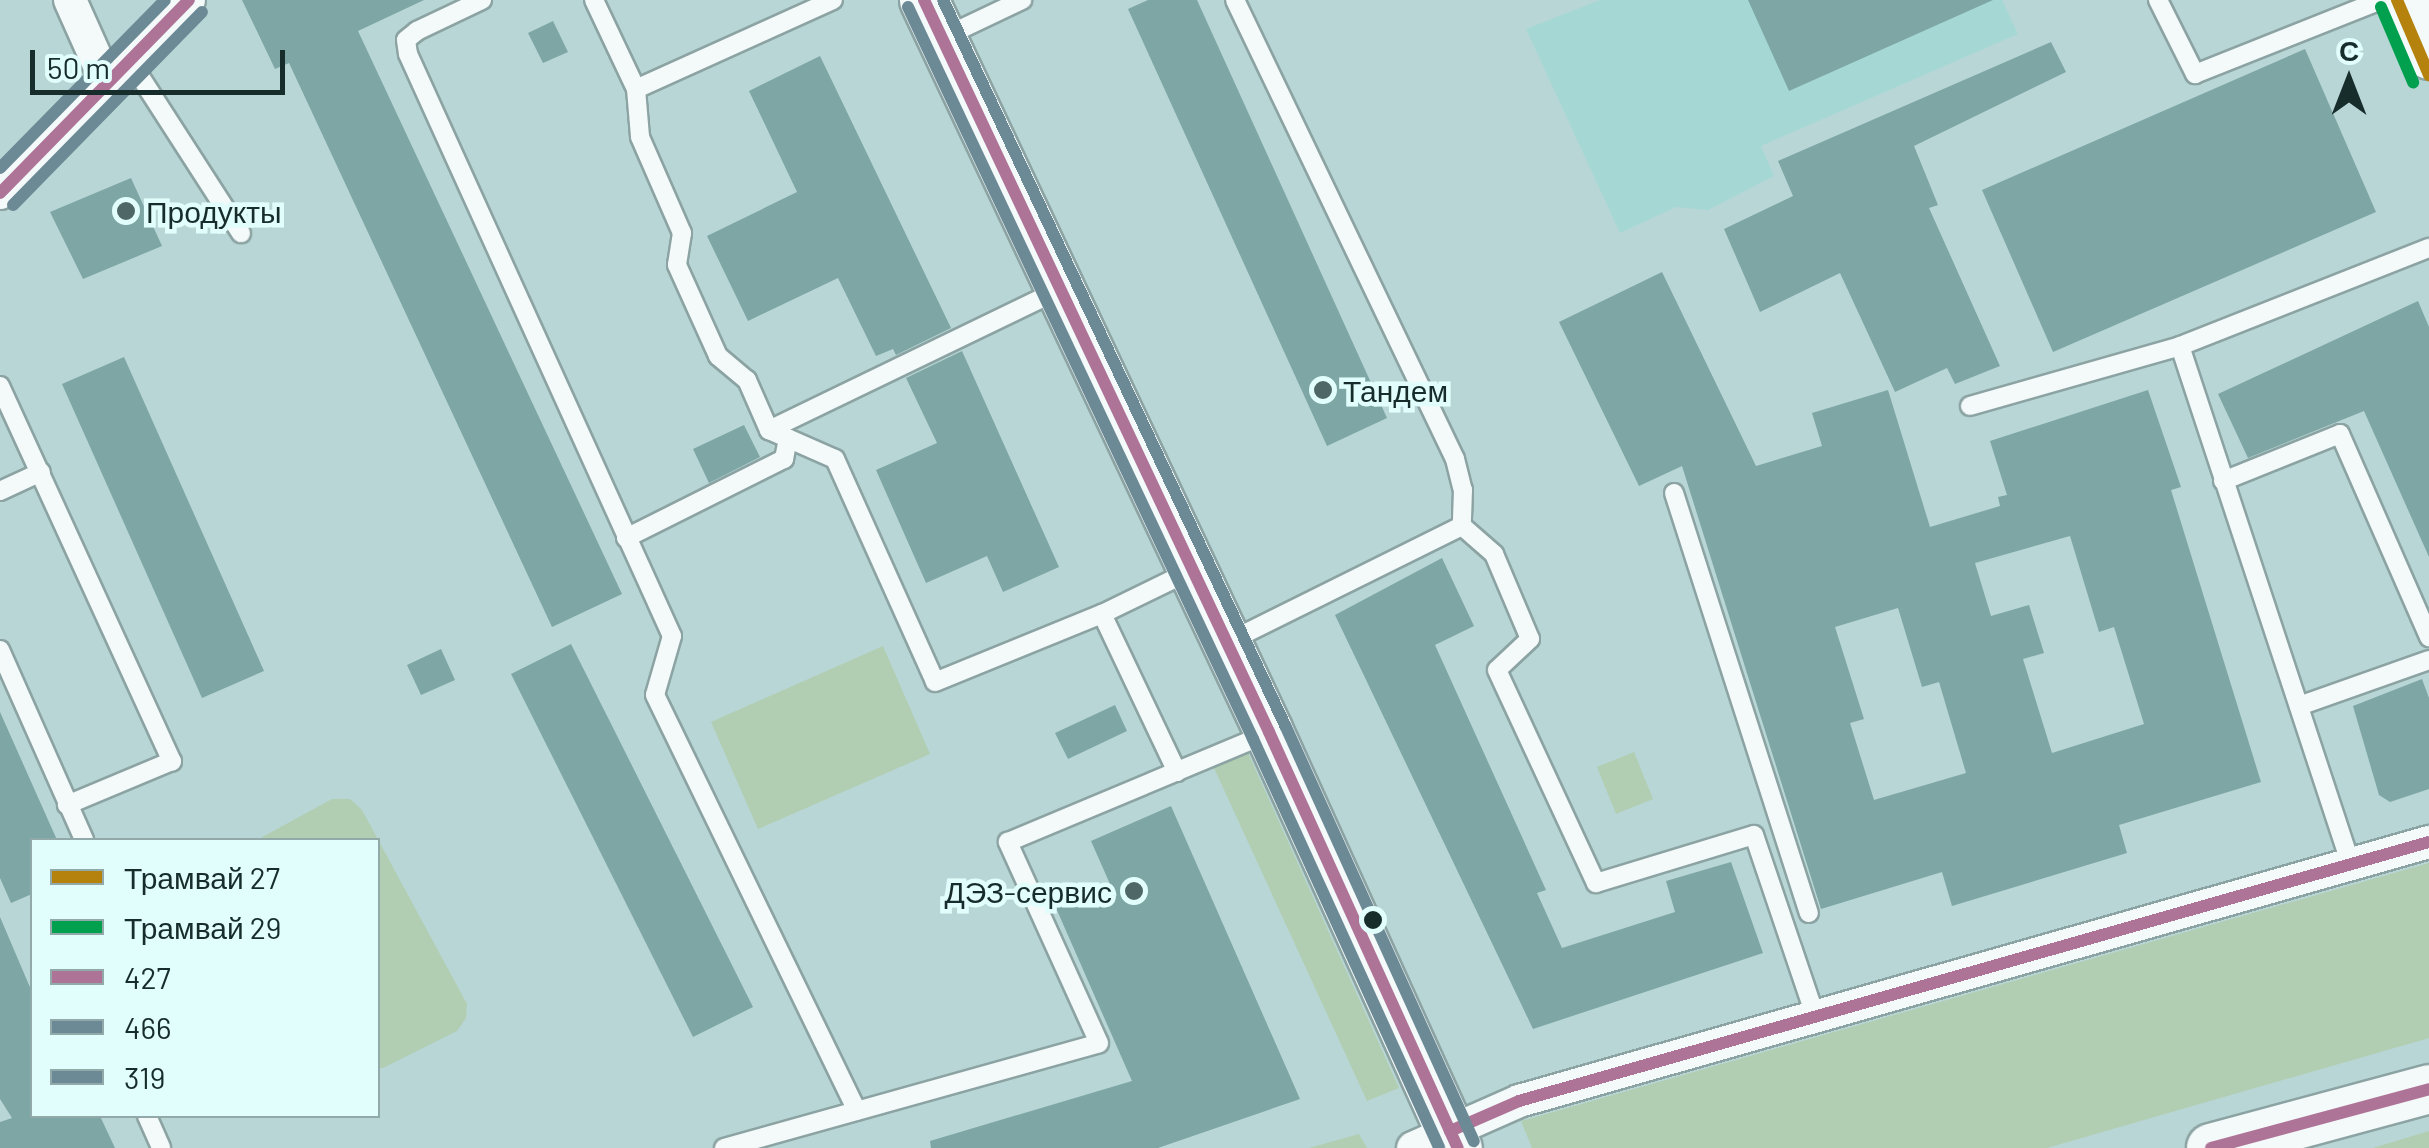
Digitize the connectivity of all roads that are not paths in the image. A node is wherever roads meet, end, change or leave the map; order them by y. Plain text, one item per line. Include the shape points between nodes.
1 (70, 0) edge
2 (190, 0) edge
3 (482, 0) edge
4 (594, 0) edge
5 (833, 0) edge
6 (1022, 0) edge
7 (1235, 0) edge
8 (2158, 0) edge
9 (2381, 0) edge
10 (2405, 0) edge
11 (932, 19) edge
12 (2429, 55) edge
13 (119, 73) junction
14 (636, 89) junction
15 (0, 193) edge
16 (242, 233) dead end
17 (2429, 248) edge
18 (1059, 290) junction
19 (2180, 346) junction
20 (0, 386) edge
21 (1970, 406) dead end
22 (769, 430) junction
23 (788, 438) junction
24 (41, 472) junction
25 (2223, 481) junction
26 (0, 491) edge
27 (1674, 493) dead end
28 (1462, 526) junction
29 (626, 538) junction
30 (1190, 571) junction
31 (1102, 614) junction
32 (2429, 638) edge
33 (1225, 644) junction
34 (0, 650) edge
35 (2429, 660) edge
36 (2299, 706) junction
37 (1269, 732) junction
38 (1177, 772) junction
39 (67, 805) junction
40 (83, 838) edge
41 (2429, 842) edge
42 (2350, 865) junction
43 (1808, 914) dead end
44 (1816, 1018) junction
45 (2429, 1089) edge
46 (857, 1111) junction
47 (148, 1118) edge
48 (1440, 1142) edge
49 (161, 1148) edge
50 (724, 1148) edge
51 (2211, 1148) edge

1 - 13 street
2 - 13 street
3 - 29 lane via 417,31 406,40 408,54
4 - 14 lane
5 - 14 lane
6 - 11 lane
7 - 28 lane via 1455,459
8 - 9 lane via 2195,74
10 - 12 main road
11 - 18 main road
13 - 15 street
13 - 16 lane
14 - 22 lane via 640,137 682,233 677,265 718,356 747,380
17 - 19 lane
18 - 22 lane
18 - 30 main road
19 - 21 lane
19 - 25 lane
20 - 24 lane
22 - 23 lane
23 - 29 lane via 784,459
23 - 31 lane via 835,459 935,682
24 - 26 lane
24 - 39 lane via 172,761
25 - 32 lane via 2340,434
25 - 36 lane
27 - 43 lane
28 - 33 lane
28 - 44 lane via 1494,554 1530,639 1498,670 1596,883 1754,834
29 - 46 lane via 672,636 655,696
30 - 31 lane
30 - 33 main road
31 - 38 lane
33 - 37 main road
34 - 39 lane
35 - 36 lane
36 - 42 lane
37 - 38 lane
37 - 48 main road
38 - 46 lane via 1008,842 1099,1044
39 - 40 lane
41 - 42 street
42 - 44 street
44 - 48 street via 1519,1101
45 - 51 main road
46 - 50 lane
47 - 49 lane

